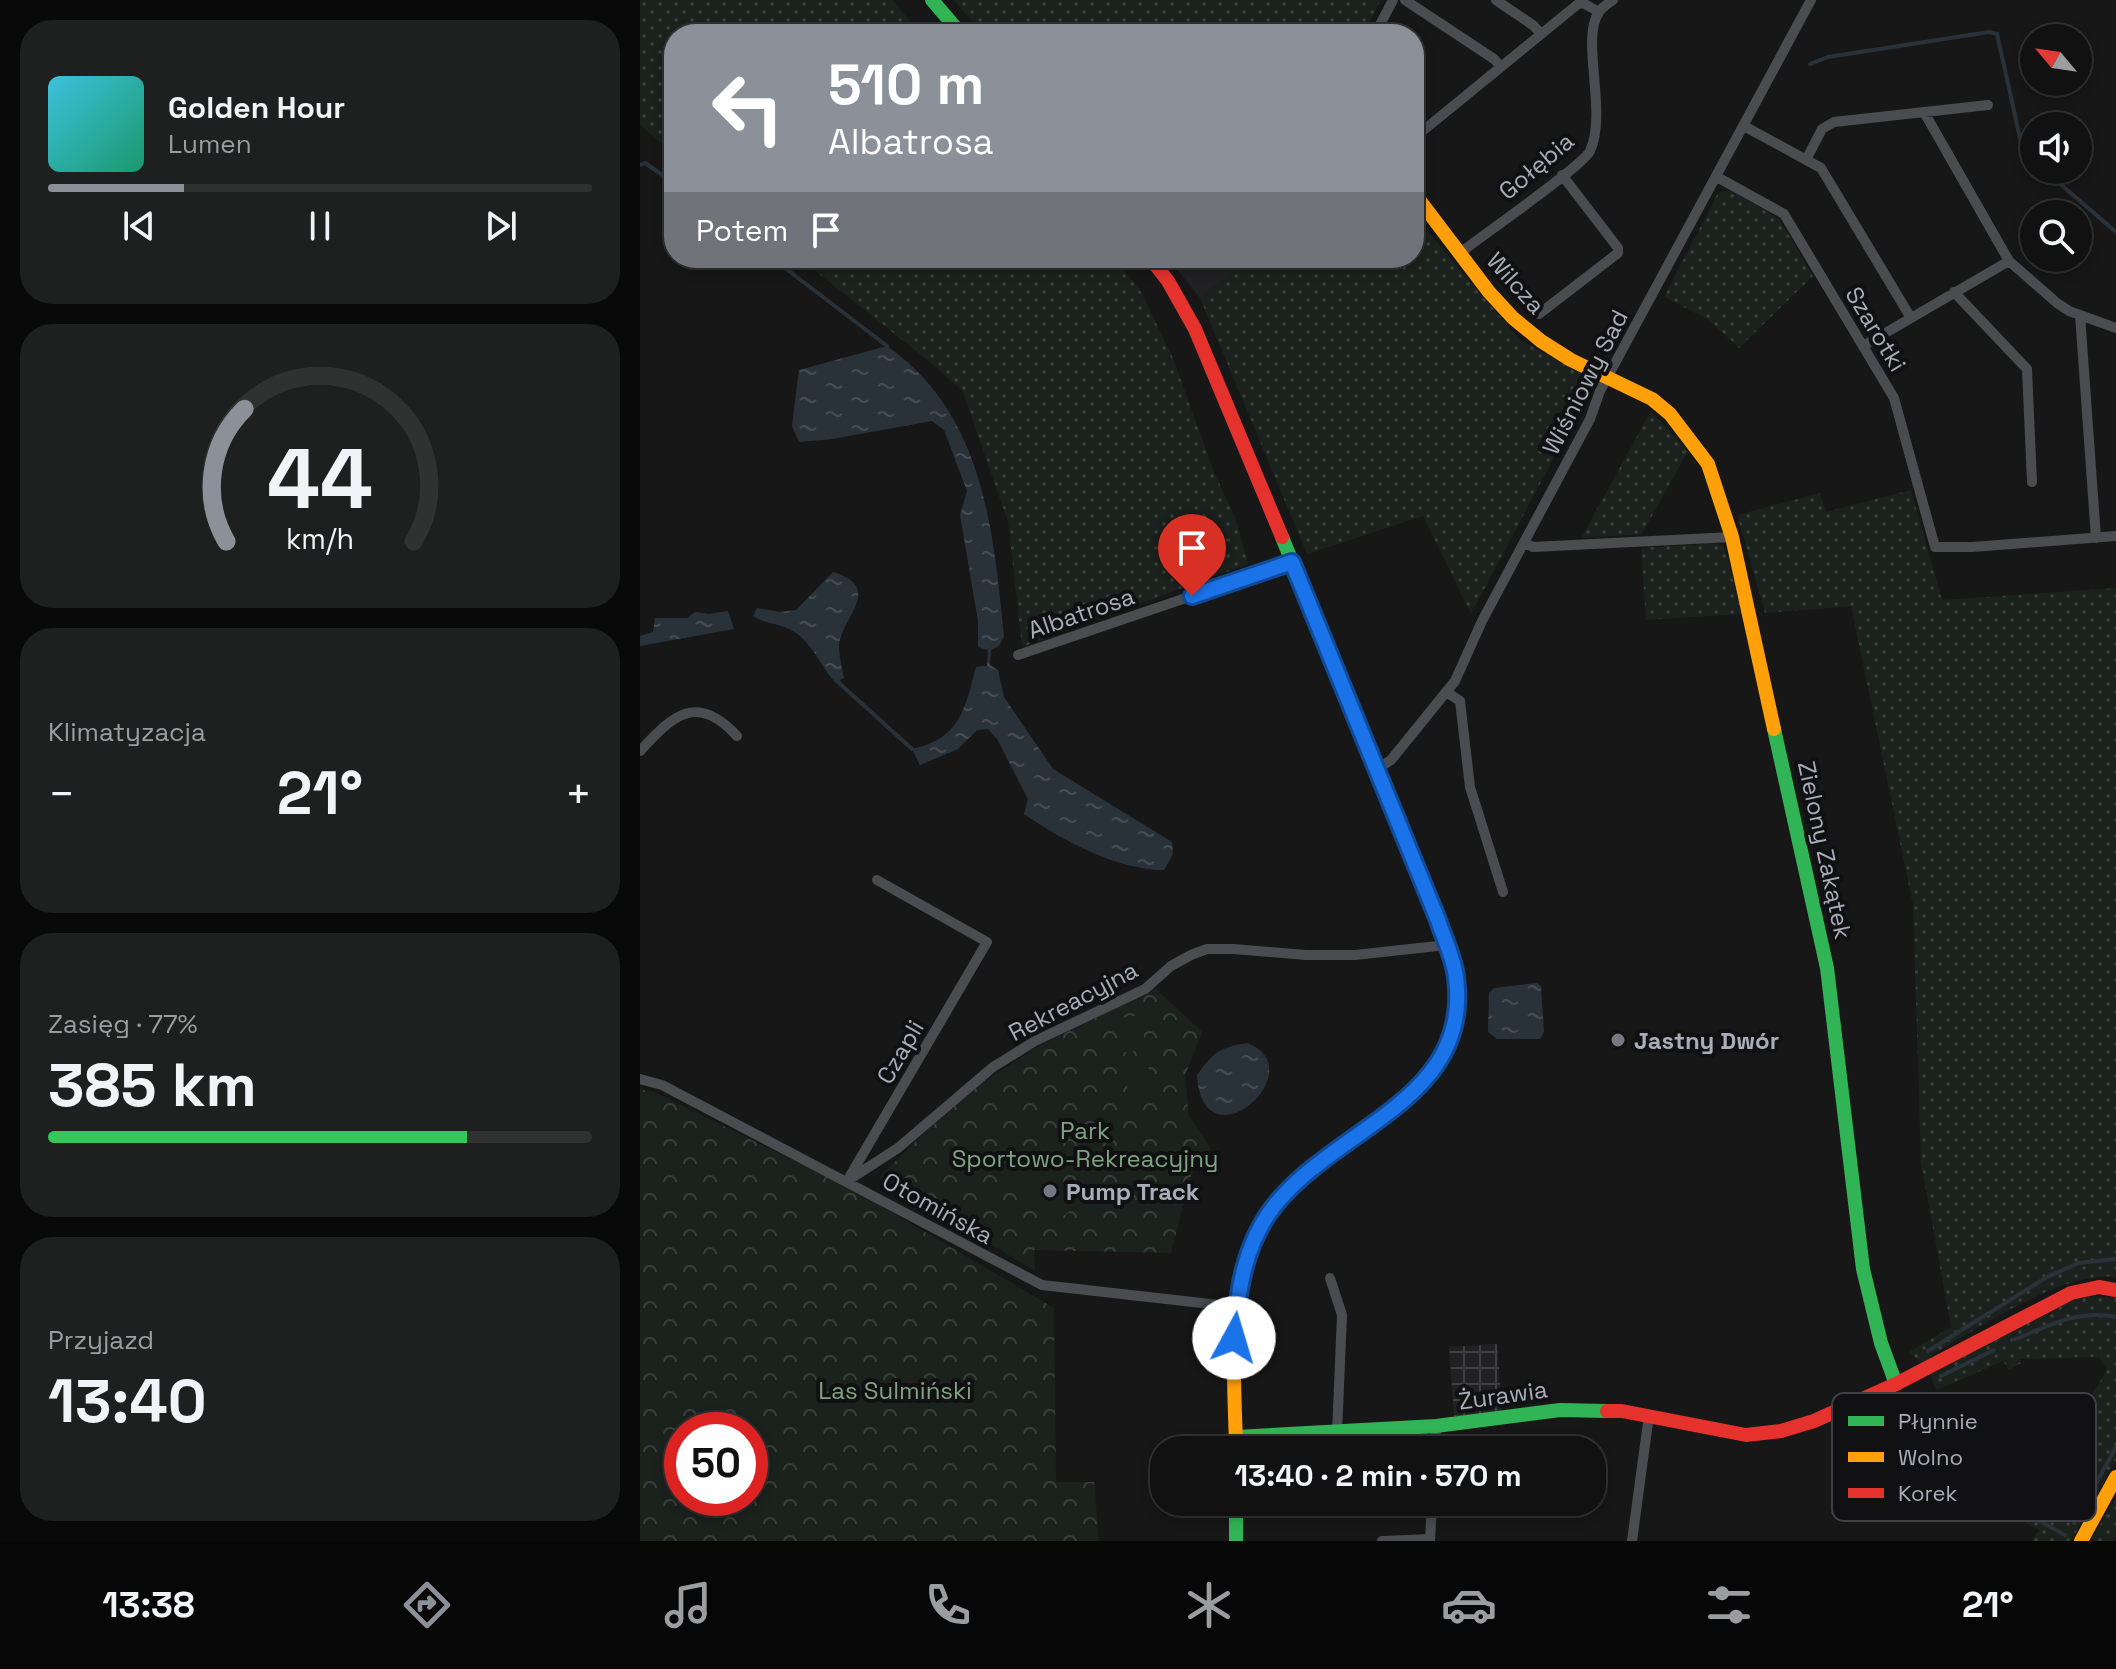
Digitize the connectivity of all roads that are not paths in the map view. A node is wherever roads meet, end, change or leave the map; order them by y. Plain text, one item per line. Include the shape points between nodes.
1 (932, 0) edge
2 (1393, 0) edge
3 (1405, 0) edge
4 (1496, 0) edge
5 (1613, 0) edge
6 (1811, 0) edge
7 (1599, 12) junction
8 (952, 24) edge
9 (1380, 24) edge
10 (1541, 34) junction
11 (1501, 67) junction
12 (1988, 105) dead end
13 (1924, 112) junction
14 (1744, 126) junction
15 (1424, 130) edge
16 (1806, 160) junction
17 (1562, 175) junction
18 (1717, 177) junction
19 (1424, 206) edge
20 (1460, 253) junction
21 (2009, 261) junction
22 (1157, 268) edge
23 (1954, 292) junction
24 (1539, 314) dead end
25 (2080, 315) junction
26 (1911, 318) junction
27 (2116, 328) edge
28 (1863, 346) junction
29 (1608, 376) junction
30 (2032, 482) dead end
31 (2116, 536) edge
32 (1732, 537) junction
33 (2096, 538) junction
34 (1525, 543) junction
35 (1292, 562) junction
36 (1018, 655) dead end
37 (1448, 693) junction
38 (737, 736) dead end
39 (640, 751) edge
40 (1377, 769) junction
41 (877, 880) dead end
42 (1503, 892) dead end
43 (1447, 945) junction
44 (640, 1079) edge
45 (847, 1181) junction
46 (1330, 1278) dead end
47 (2116, 1290) edge
48 (1237, 1307) junction
49 (1896, 1384) junction
50 (1876, 1393) edge
51 (1832, 1413) edge
52 (1649, 1415) junction
53 (1436, 1426) junction
54 (1337, 1433) junction
55 (1236, 1436) edge
56 (1309, 1436) edge
57 (1436, 1436) edge
58 (2116, 1477) edge
59 (2096, 1514) edge
60 (1236, 1516) edge
61 (1431, 1516) edge
62 (2092, 1521) edge
63 (1430, 1540) edge
64 (1236, 1541) edge
65 (1382, 1541) edge
66 (1632, 1541) edge
67 (2081, 1541) edge

1 - 8 main road
2 - 9 street
3 - 11 street
4 - 10 street
5 - 7 street
6 - 14 street, Wiśniowy Sad
7 - 10 street via 1578,4
7 - 17 street, Gołębia via 1593,46 1598,124 1589,153
10 - 11 street
11 - 15 street
12 - 13 street
13 - 16 street via 1827,125
13 - 21 street
14 - 16 street
14 - 18 street, Wiśniowy Sad
16 - 26 street via 1827,176
17 - 20 street, Gołębia
17 - 24 street via 1618,253
18 - 28 street, Szarotki via 1784,214
18 - 29 street, Wiśniowy Sad
19 - 20 main road, Wilcza
20 - 29 main road, Wilcza via 1513,318 1571,360
21 - 23 street
21 - 25 street via 2057,303
22 - 35 main road via 1195,329
23 - 26 street
23 - 30 street via 2027,369
25 - 27 street
25 - 33 street
26 - 28 street
28 - 33 street, Szarotki via 1894,398 1935,547
29 - 32 main road, Zielony Zakątek via 1652,399 1691,438 1708,464
29 - 34 street, Wiśniowy Sad
31 - 33 street
32 - 34 street via 1533,547
32 - 49 main road, Zielony Zakątek via 1827,968 1863,1269
34 - 37 street, Wiśniowy Sad
35 - 36 street, Albatrosa
35 - 40 main road
37 - 40 street, Wiśniowy Sad via 1391,760
37 - 42 street via 1460,701 1470,787
38 - 39 street via 709,713 693,711 682,713
40 - 43 main road
41 - 45 street, Czapli via 987,942
43 - 45 street, Rekreacyjna via 1355,955 1220,949 1191,955 1145,989 993,1067 898,1148
43 - 48 main road via 1458,1009 1440,1063 1275,1205 1247,1256
44 - 45 street, Otomińska via 662,1085
45 - 48 street, Otomińska via 1042,1285
46 - 54 street via 1342,1315
47 - 49 main road, Żurawia via 2099,1287 2071,1293
48 - 55 main road
49 - 50 main road, Żurawia
51 - 52 main road, Żurawia via 1781,1431 1746,1435
52 - 53 main road, Żurawia via 1560,1410
52 - 66 street
53 - 54 main road, Żurawia
53 - 57 street
54 - 56 main road, Żurawia
58 - 59 main road
60 - 64 main road
61 - 63 street
62 - 67 main road
63 - 65 street

